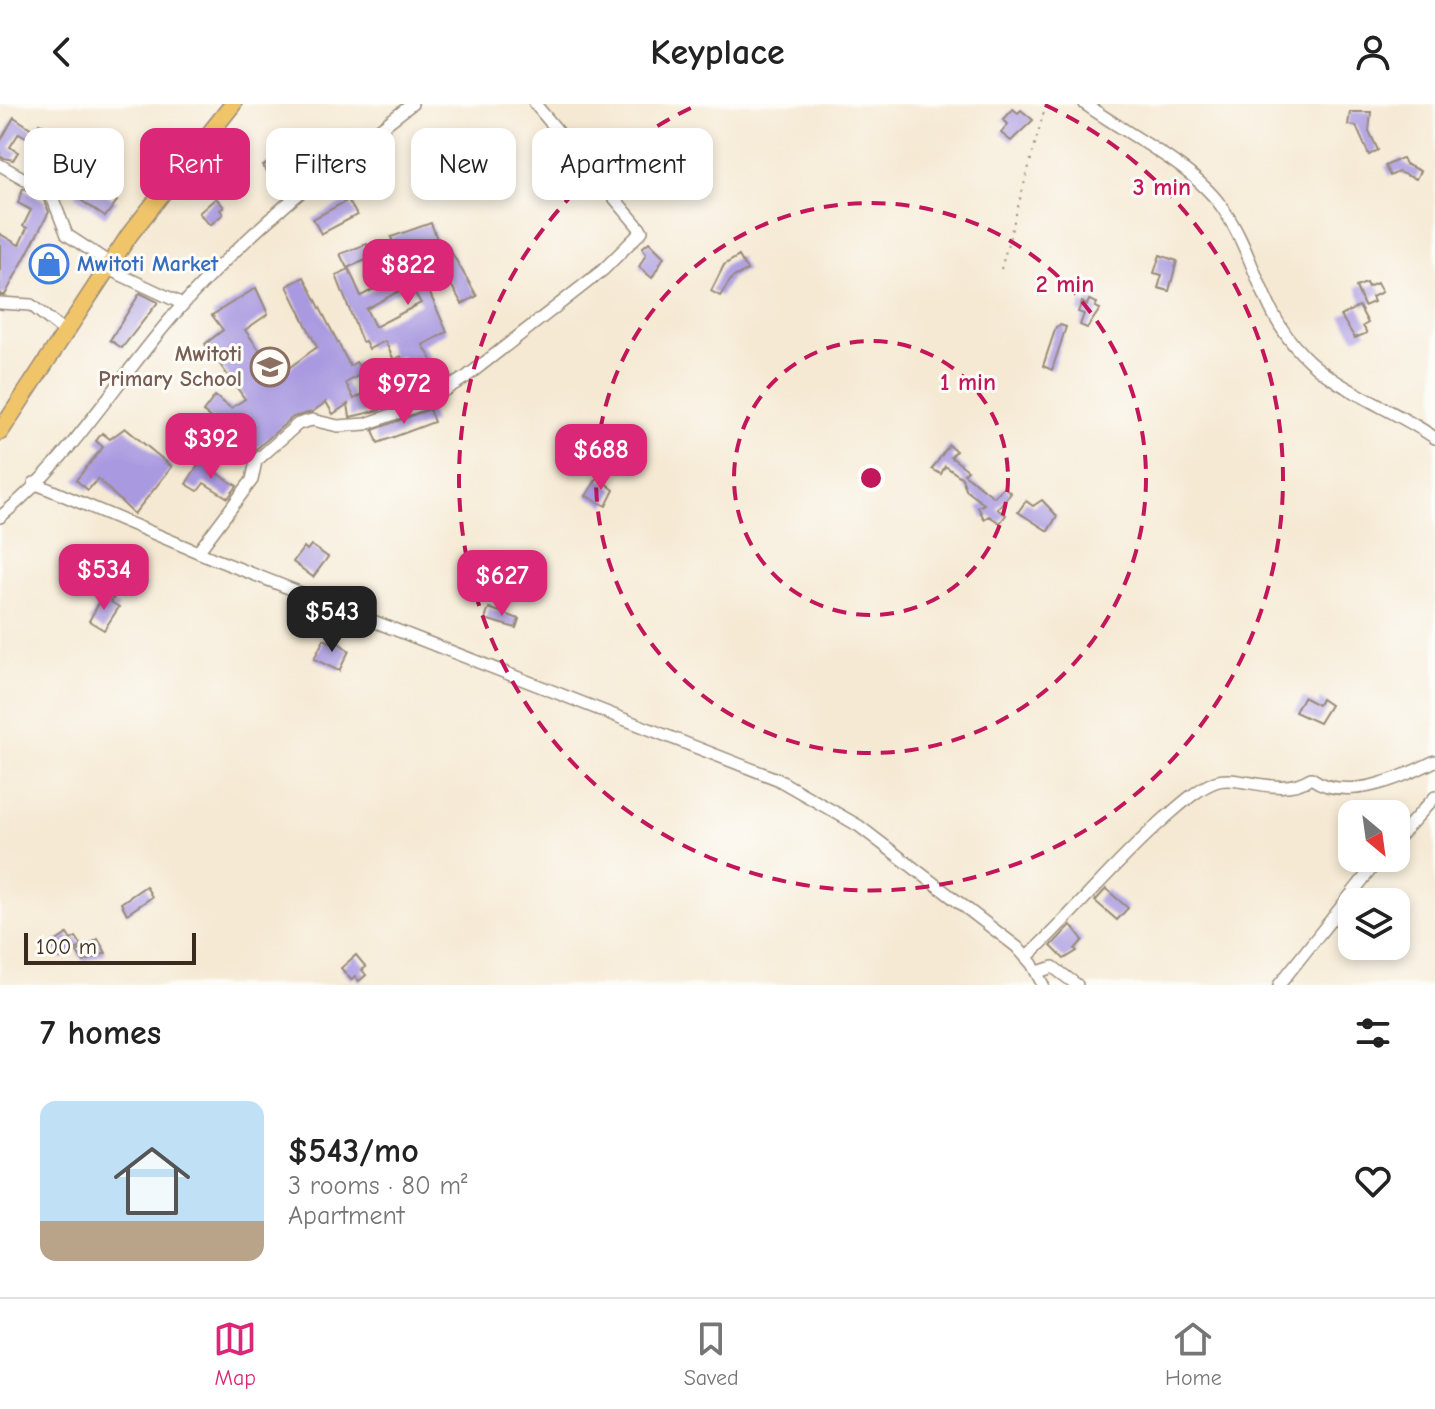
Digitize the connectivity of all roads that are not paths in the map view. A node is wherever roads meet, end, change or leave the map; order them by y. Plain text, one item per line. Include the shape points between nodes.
1 (233, 104) edge
2 (412, 104) edge
3 (535, 104) edge
4 (1085, 104) edge
5 (0, 165) edge
6 (108, 266) junction
7 (0, 303) edge
8 (183, 304) junction
9 (65, 332) junction
10 (0, 432) edge
11 (1435, 438) edge
12 (34, 483) junction
13 (0, 517) edge
14 (198, 552) junction
15 (1435, 761) edge
16 (1435, 797) edge
17 (1410, 825) edge
18 (1369, 872) edge
19 (1027, 957) junction
20 (1038, 972) junction
21 (1043, 985) edge
22 (1077, 985) edge
23 (1279, 985) edge

1 - 6 highway
2 - 8 street via 285,202
3 - 14 street via 642,231 603,270 466,377 422,404 366,424 298,424 256,461 245,491
4 - 11 street via 1216,199 1239,236 1279,326 1312,364
5 - 6 street via 51,194 67,235
6 - 8 street
6 - 9 highway
7 - 9 street via 31,305
8 - 12 street
9 - 10 highway
12 - 13 street
12 - 14 street
14 - 19 street via 777,779 859,826
15 - 19 street via 1382,783 1341,788 1311,778 1286,786 1216,781 1140,839
16 - 17 street
18 - 23 street
19 - 20 street
20 - 21 street
20 - 22 street via 1053,967

